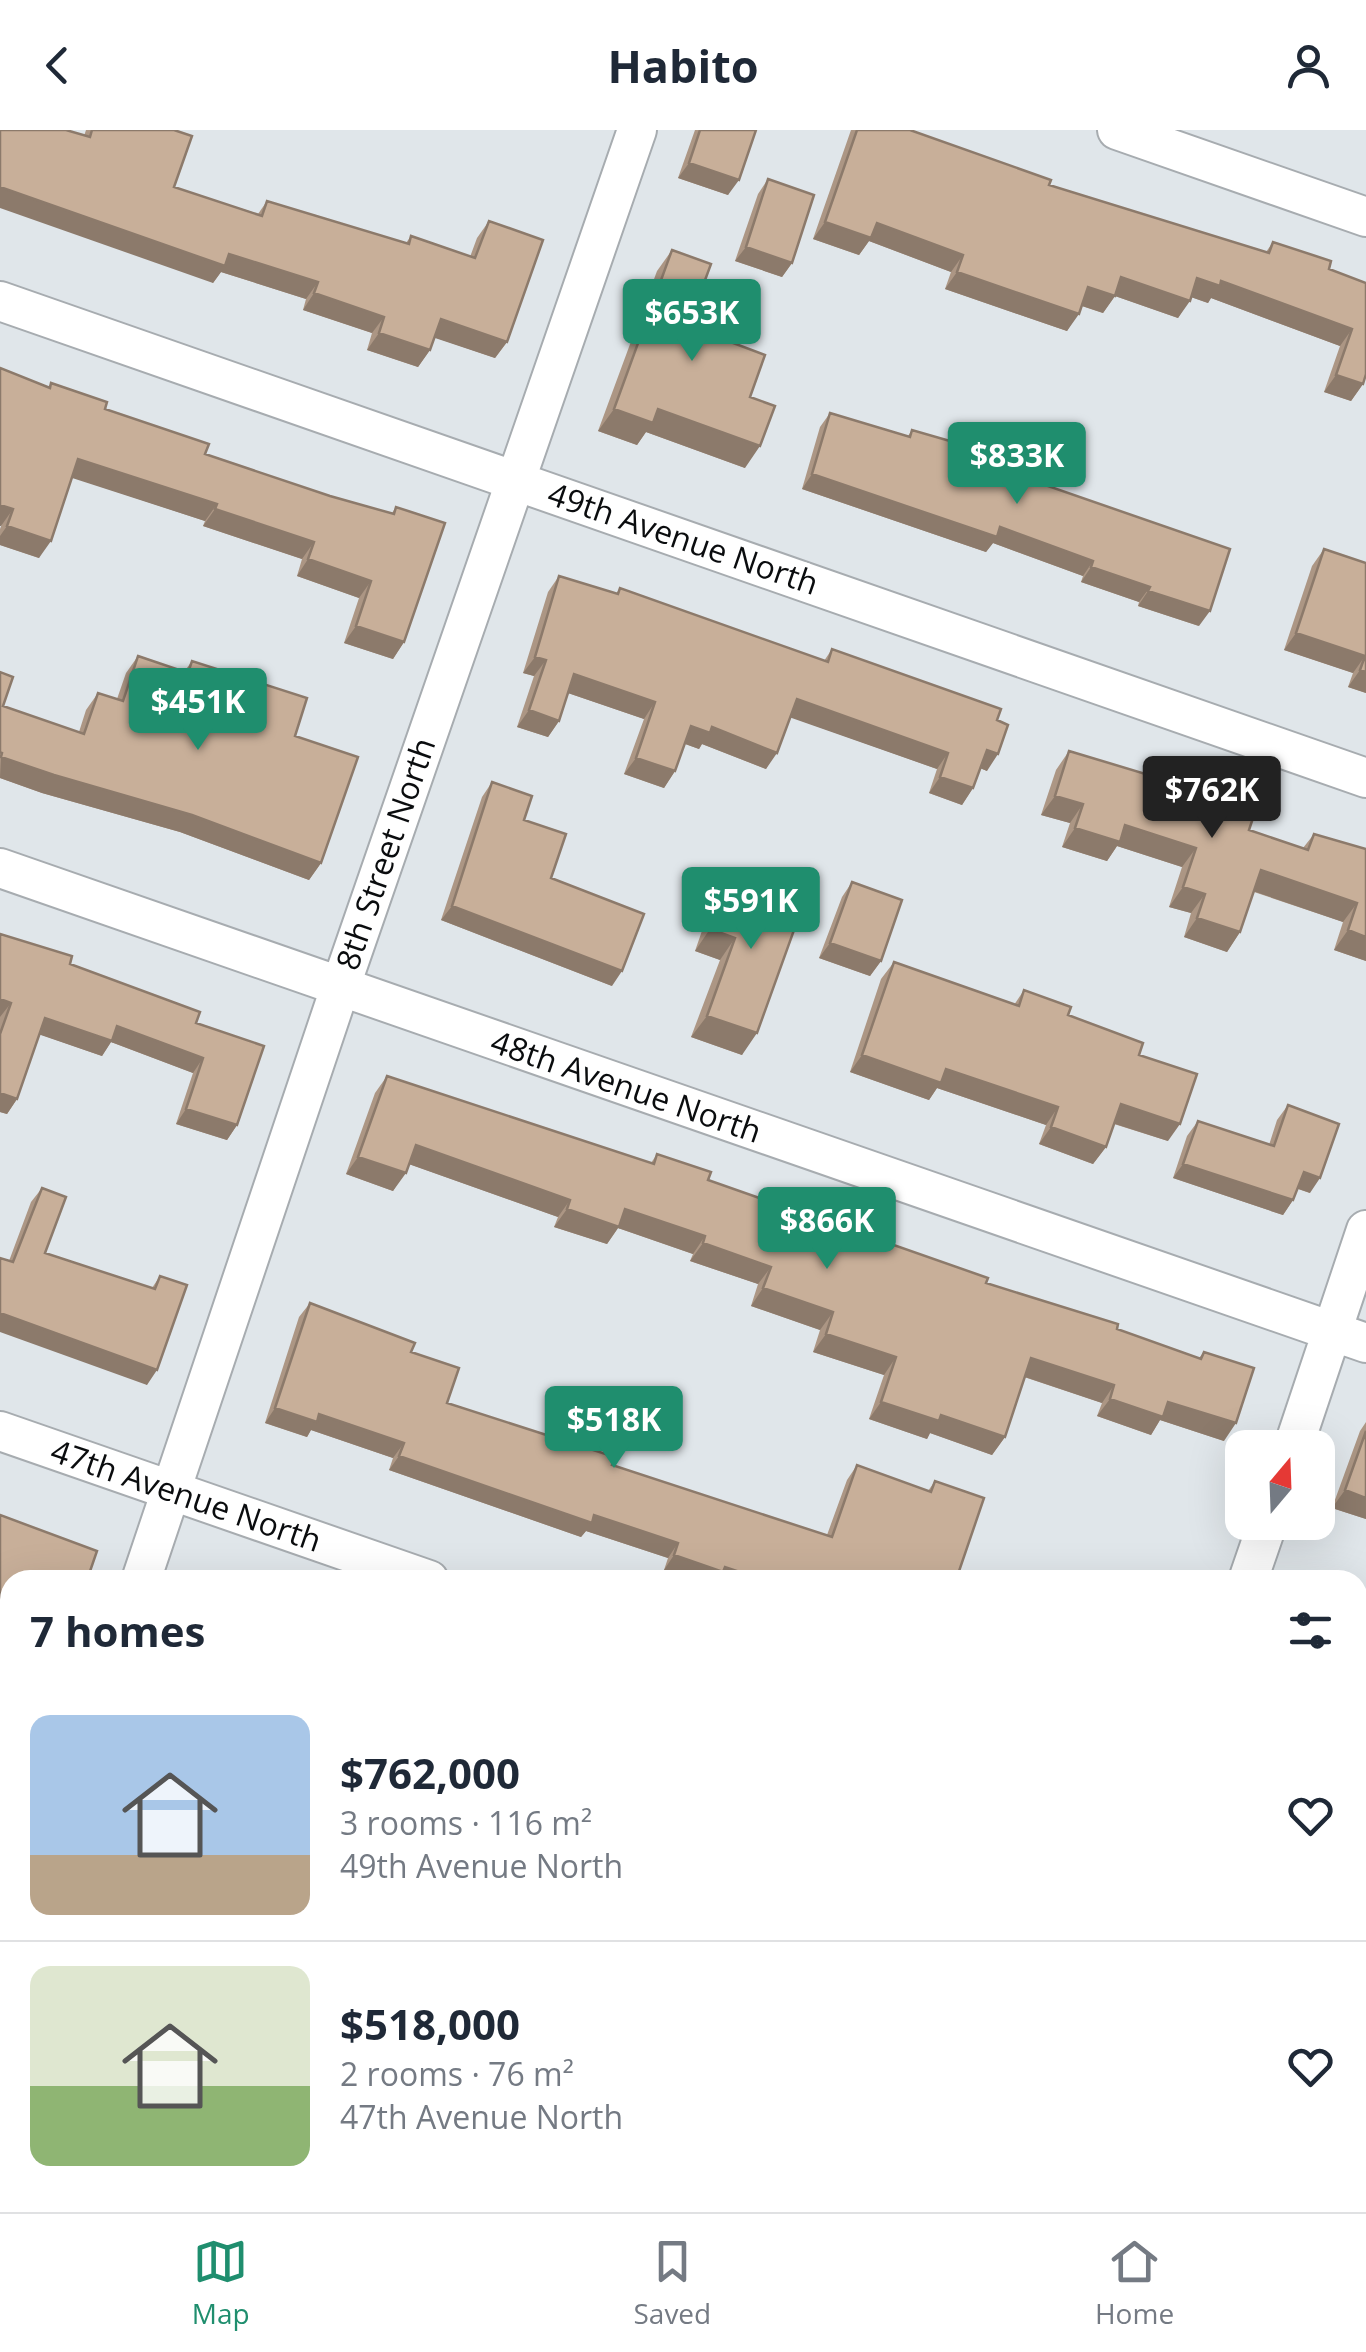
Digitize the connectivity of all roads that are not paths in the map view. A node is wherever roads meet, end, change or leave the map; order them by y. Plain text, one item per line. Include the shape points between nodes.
1 (637, 130) edge
2 (1118, 130) edge
3 (1366, 217) edge
4 (0, 302) edge
5 (515, 480) junction
6 (1366, 778) edge
7 (0, 868) edge
8 (340, 988) junction
9 (1366, 1230) edge
10 (1349, 1337) edge
11 (1302, 1430) edge
12 (0, 1431) edge
13 (172, 1491) junction
14 (1262, 1540) edge
15 (144, 1570) edge
16 (399, 1570) edge
17 (1251, 1570) edge

1 - 5 street, 8th Street North
2 - 3 street
4 - 5 street, 49th Avenue North
5 - 6 street, 49th Avenue North
5 - 8 street, 8th Street North
7 - 8 street, 48th Avenue North
8 - 10 street, 48th Avenue North
8 - 13 street, 8th Street North
9 - 10 street
10 - 11 street
12 - 13 street, 47th Avenue North
13 - 15 street, 8th Street North
13 - 16 street, 47th Avenue North
14 - 17 street

